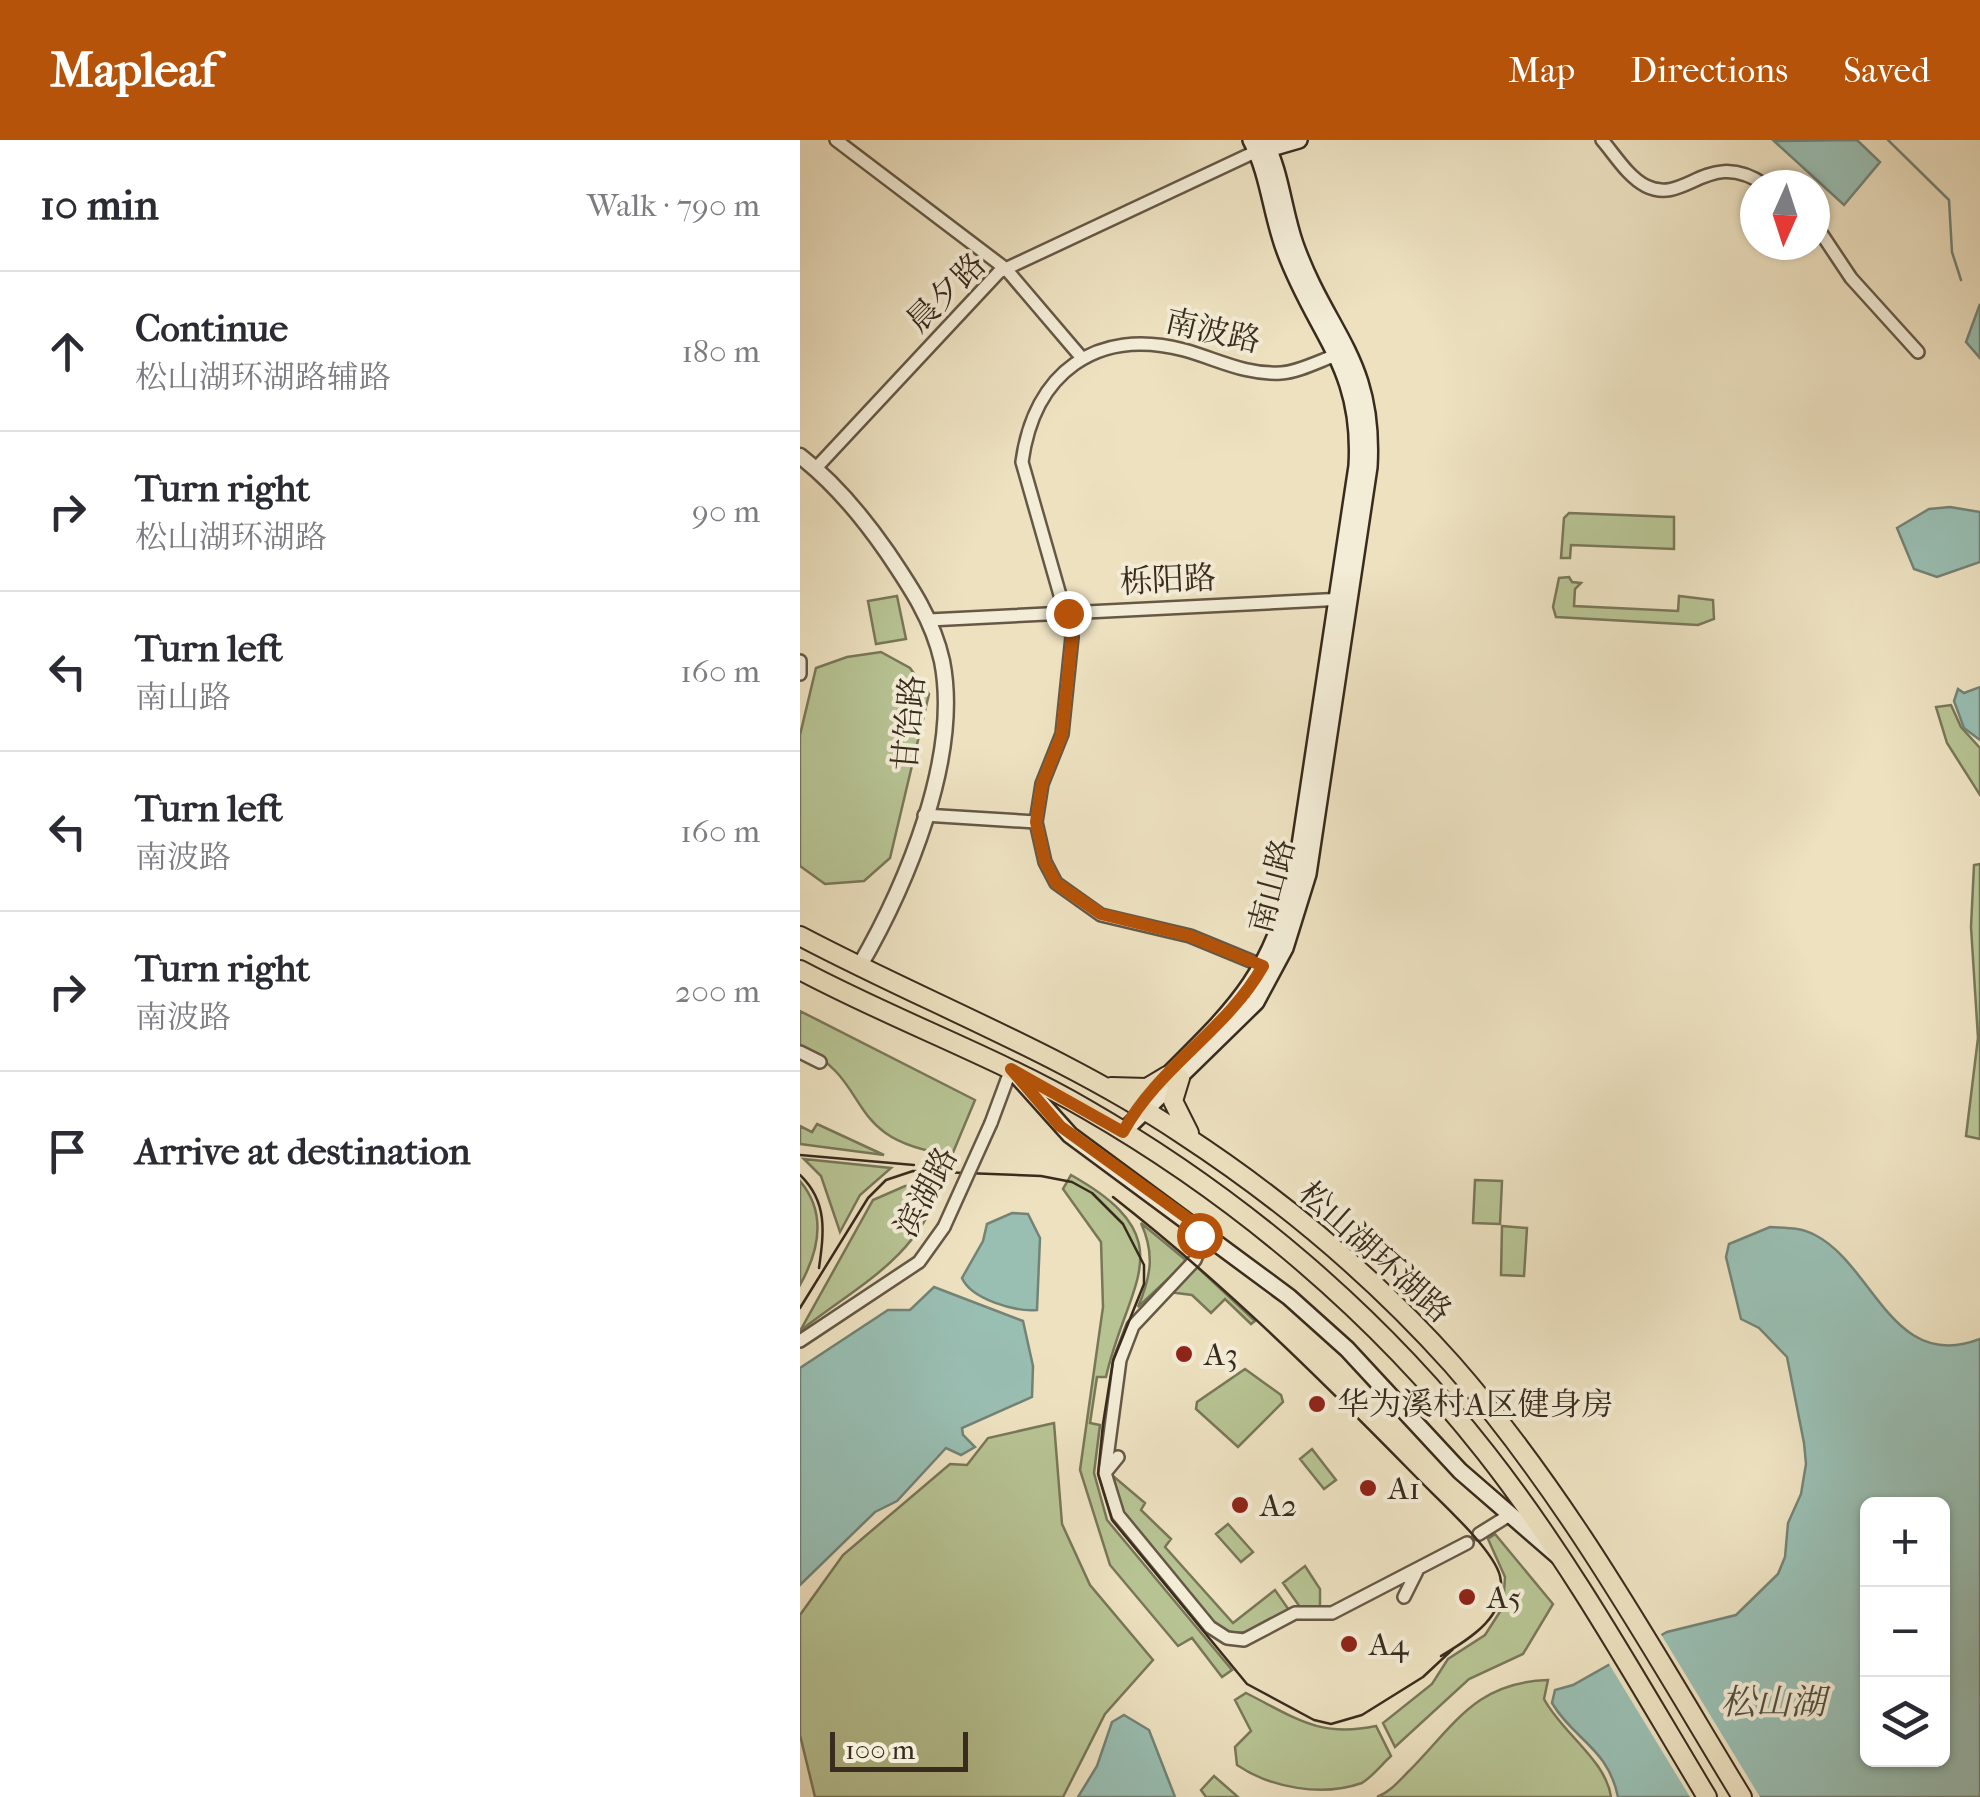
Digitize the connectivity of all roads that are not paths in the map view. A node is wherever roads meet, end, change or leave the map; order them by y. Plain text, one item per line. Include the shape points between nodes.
1 (836, 140) edge
2 (1299, 140) edge
3 (1602, 140) edge
4 (1262, 144) edge
5 (1740, 173) edge
6 (1830, 246) edge
7 (1006, 269) junction
8 (1918, 352) dead end
9 (1339, 354) junction
10 (1082, 357) junction
11 (800, 456) edge
12 (816, 468) junction
13 (1344, 599) junction
14 (1068, 613) junction
15 (929, 620) junction
16 (800, 661) edge
17 (800, 674) edge
18 (924, 815) junction
19 (1036, 822) junction
20 (800, 936) edge
21 (1263, 966) junction
22 (859, 967) junction
23 (800, 970) edge
24 (800, 1052) edge
25 (820, 1062) dead end
26 (1011, 1069) junction
27 (1174, 1077) junction
28 (1100, 1084) junction
29 (1141, 1108) junction
30 (1123, 1132) junction
31 (1198, 1145) junction
32 (1194, 1223) junction
33 (800, 1340) edge
34 (1118, 1457) dead end
35 (1105, 1473) junction
36 (1508, 1516) junction
37 (1479, 1534) dead end
38 (1467, 1544) dead end
39 (1558, 1556) junction
40 (1417, 1571) junction
41 (1404, 1597) dead end
42 (1707, 1797) edge
43 (1742, 1797) edge

1 - 7 street
2 - 4 main road
3 - 5 street via 1654,189 1678,188 1722,170
4 - 7 street, 晨夕路
4 - 9 main road, 南山路 via 1285,251
4 - 13 main road, 南山路 via 1296,246 1350,349 1369,412 1370,467
6 - 8 street
7 - 10 street
7 - 12 street, 晨夕路
9 - 10 street, 南波路 via 1283,373 1232,369 1149,343
9 - 13 main road, 南山路 via 1359,434
10 - 14 street via 1049,386 1026,432 1022,462
11 - 12 street, 甘饴路
12 - 15 street, 甘饴路 via 868,524
13 - 14 street, 栎阳路
13 - 21 main road, 南山路 via 1296,872
13 - 27 main road, 南山路 via 1308,874 1296,920 1256,1002
14 - 15 street, 栎阳路
14 - 19 street via 1072,637 1062,734 1042,784
15 - 18 street, 甘饴路 via 944,695
16 - 17 street
18 - 19 street
18 - 22 street, 甘饴路 via 904,881
19 - 21 street via 1045,862 1075,899 1101,914 1190,936
20 - 22 main road, 松山湖环湖路
21 - 27 main road, 南山路
22 - 28 main road, 松山湖环湖路
23 - 26 main road, 松山湖环湖路
24 - 25 street
26 - 30 main road, 松山湖环湖路
26 - 32 main road via 1060,1126
26 - 33 street, 滨湖路, bridge via 944,1228 919,1262
27 - 28 main road via 1140,1089
27 - 29 main road, 南山路
27 - 31 main road via 1175,1109
28 - 29 main road, 松山湖环湖路
29 - 30 main road, 南山路
29 - 31 main road, 松山湖环湖路
30 - 39 main road, 松山湖环湖路 via 1226,1201 1374,1326 1486,1453
31 - 43 main road, 松山湖环湖路 via 1312,1231 1419,1329 1508,1432 1630,1612
32 - 35 street via 1200,1248 1194,1260 1133,1326 1120,1360
32 - 36 main road via 1347,1349
34 - 35 street
35 - 40 street via 1130,1532 1226,1638 1244,1640 1295,1612 1344,1609
36 - 37 street
36 - 39 main road
38 - 40 street
39 - 42 main road, 松山湖环湖路
40 - 41 street

